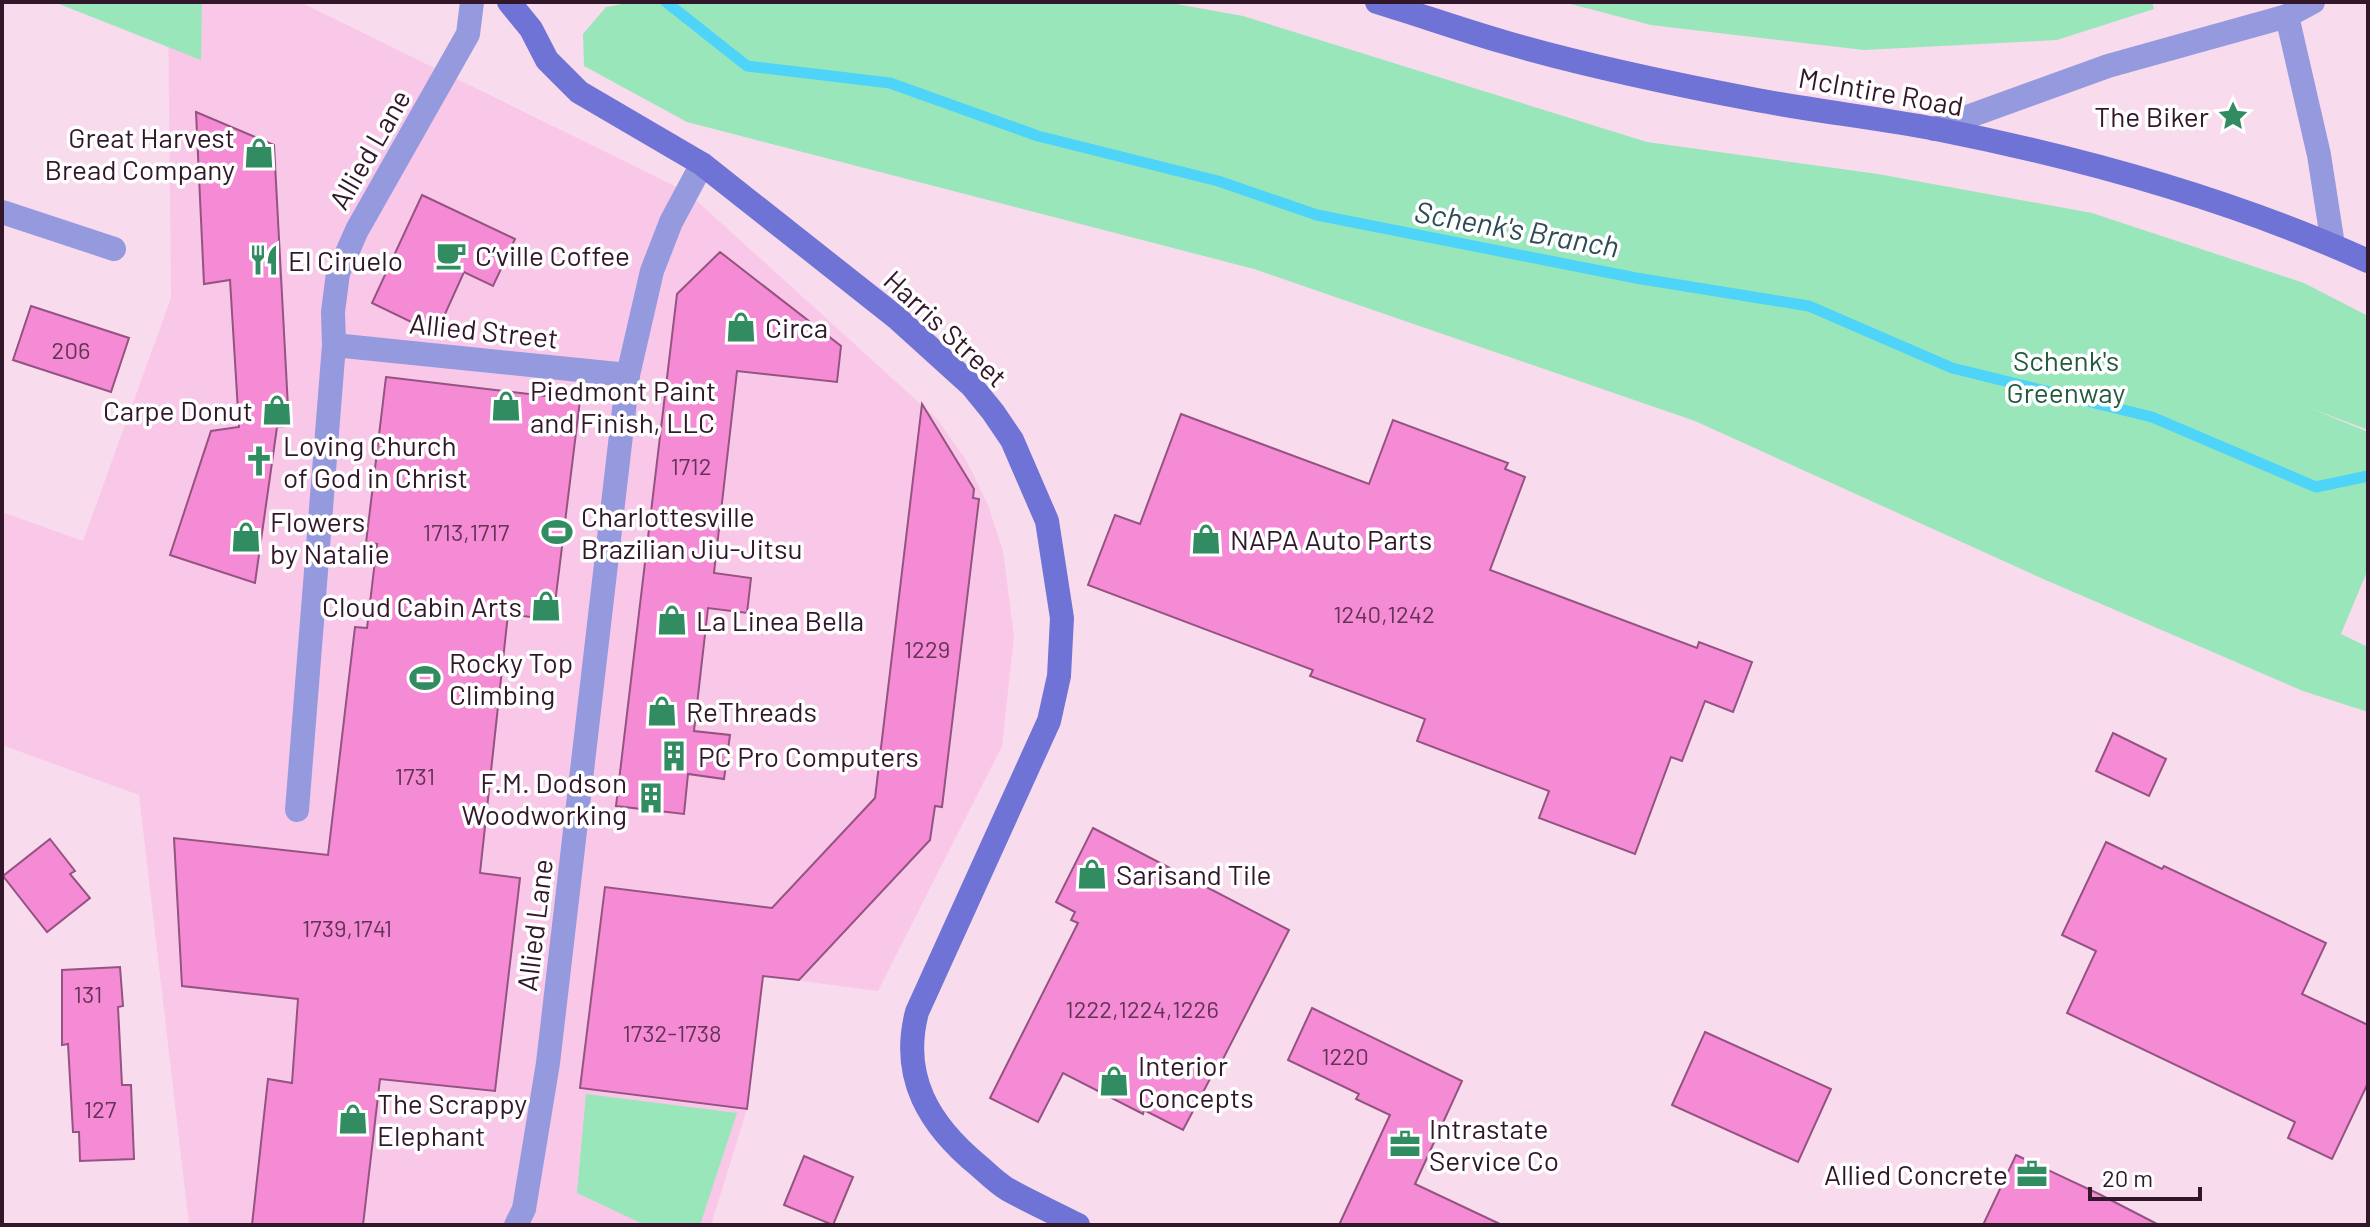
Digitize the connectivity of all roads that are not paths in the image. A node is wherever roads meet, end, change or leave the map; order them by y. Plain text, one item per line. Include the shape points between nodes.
1 (472, 2) edge
2 (509, 2) edge
3 (1377, 2) edge
4 (2313, 2) edge
5 (2287, 16) junction
6 (1934, 129) junction
7 (702, 164) junction
8 (2, 212) edge
9 (2333, 245) junction
10 (114, 249) dead end
11 (2368, 261) edge
12 (334, 345) junction
13 (628, 375) junction
14 (297, 810) dead end
15 (516, 1225) edge
16 (1078, 1225) edge

1 - 12 street, Allied Lane via 468,34 338,273
2 - 7 street, Harris Street via 547,60 579,92
3 - 6 street, McIntire Road via 1577,61 1758,100
4 - 5 street
5 - 6 street via 2108,66
5 - 9 street
6 - 9 street, McIntire Road via 2063,156 2190,193
7 - 13 street, Allied Lane via 652,271
7 - 16 street, Harris Street via 897,318 971,385 1012,440 1047,521 1062,618 1059,676 1049,721 917,1012 911,1048 919,1092 951,1142 1005,1187
8 - 10 street
9 - 11 street, McIntire Road
12 - 13 street, Allied Street
12 - 14 street, Allied Lane
13 - 15 street, Allied Lane via 548,1063 524,1209

